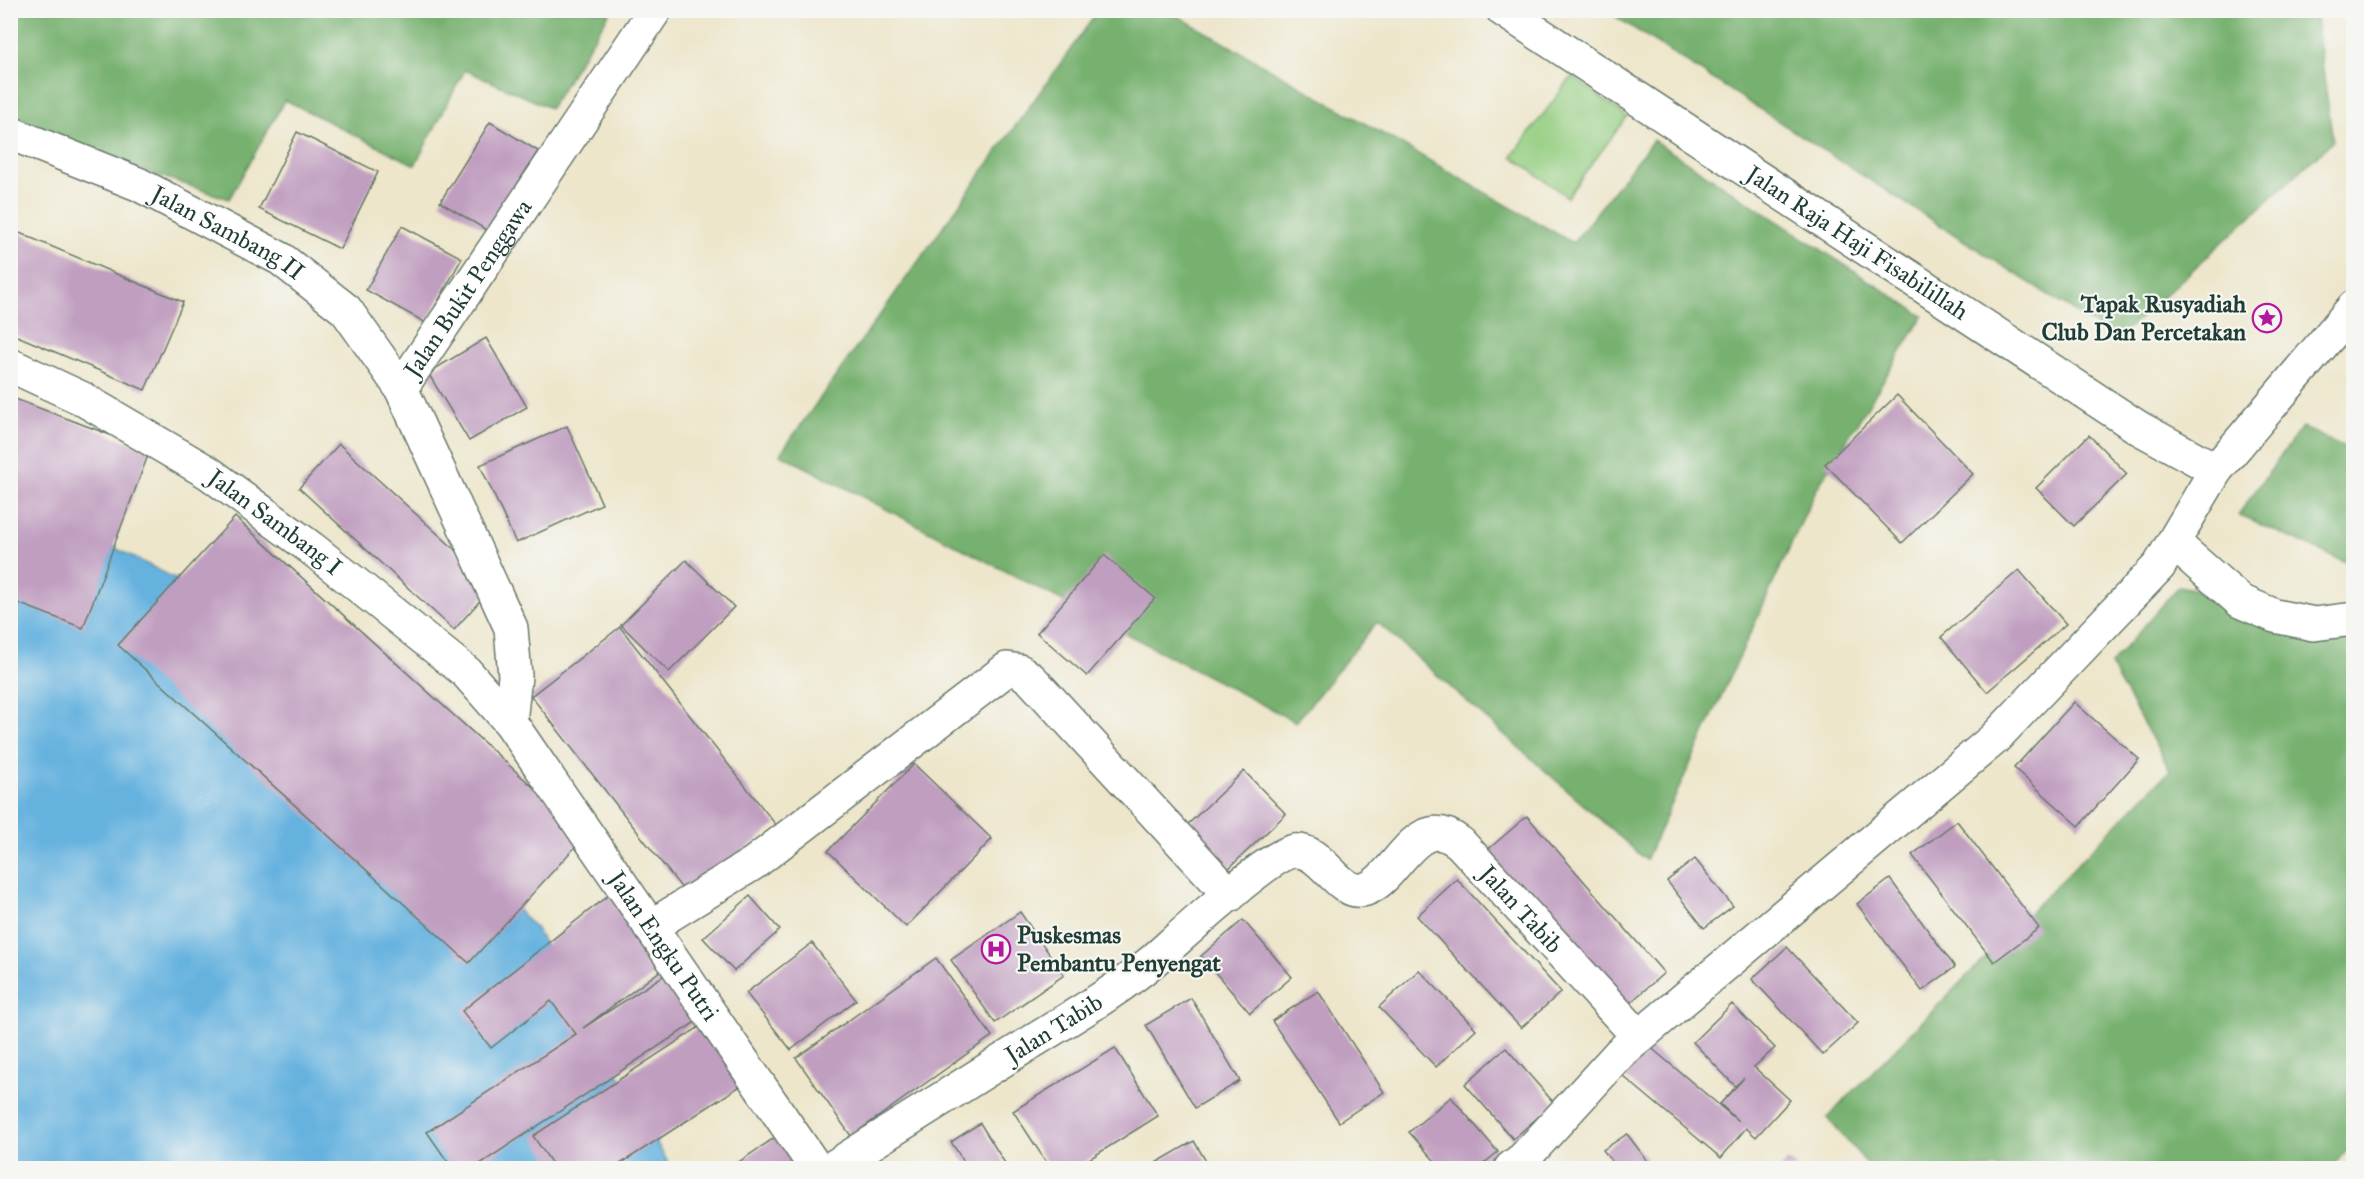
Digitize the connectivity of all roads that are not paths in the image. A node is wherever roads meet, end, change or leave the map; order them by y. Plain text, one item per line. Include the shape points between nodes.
1 (655, 10) edge
2 (1503, 10) edge
3 (10, 133) edge
4 (2354, 307) edge
5 (10, 365) edge
6 (401, 388) junction
7 (2216, 470) junction
8 (2174, 543) junction
9 (2354, 619) edge
10 (510, 722) junction
11 (1230, 895) junction
12 (650, 927) junction
13 (1639, 1037) junction
14 (1524, 1165) edge
15 (816, 1168) edge
16 (832, 1168) edge

1 - 6 street, Jalan Bukit Penggawa
2 - 7 street, Jalan Raja Haji Fisabilillah via 2129,421
3 - 6 street, Jalan Sambang II via 138,184 282,259 346,310
4 - 7 street
5 - 10 street, Jalan Sambang I via 81,398 209,473 311,548 466,672
6 - 10 street, Jalan Bukit Penggawa via 511,628 515,676
7 - 8 street
8 - 9 street via 2240,601 2275,616 2314,624
8 - 13 street via 2159,566 1994,739
10 - 12 street, Jalan Engku Putri
11 - 12 street via 1031,679 1020,671 1007,669 754,863
11 - 13 street, Jalan Tabib via 1263,867 1293,851 1312,854 1349,888 1364,890 1374,885 1416,841 1447,833
11 - 16 street, Jalan Tabib via 1130,980
12 - 15 street, Jalan Engku Putri
13 - 14 street via 1620,1053

